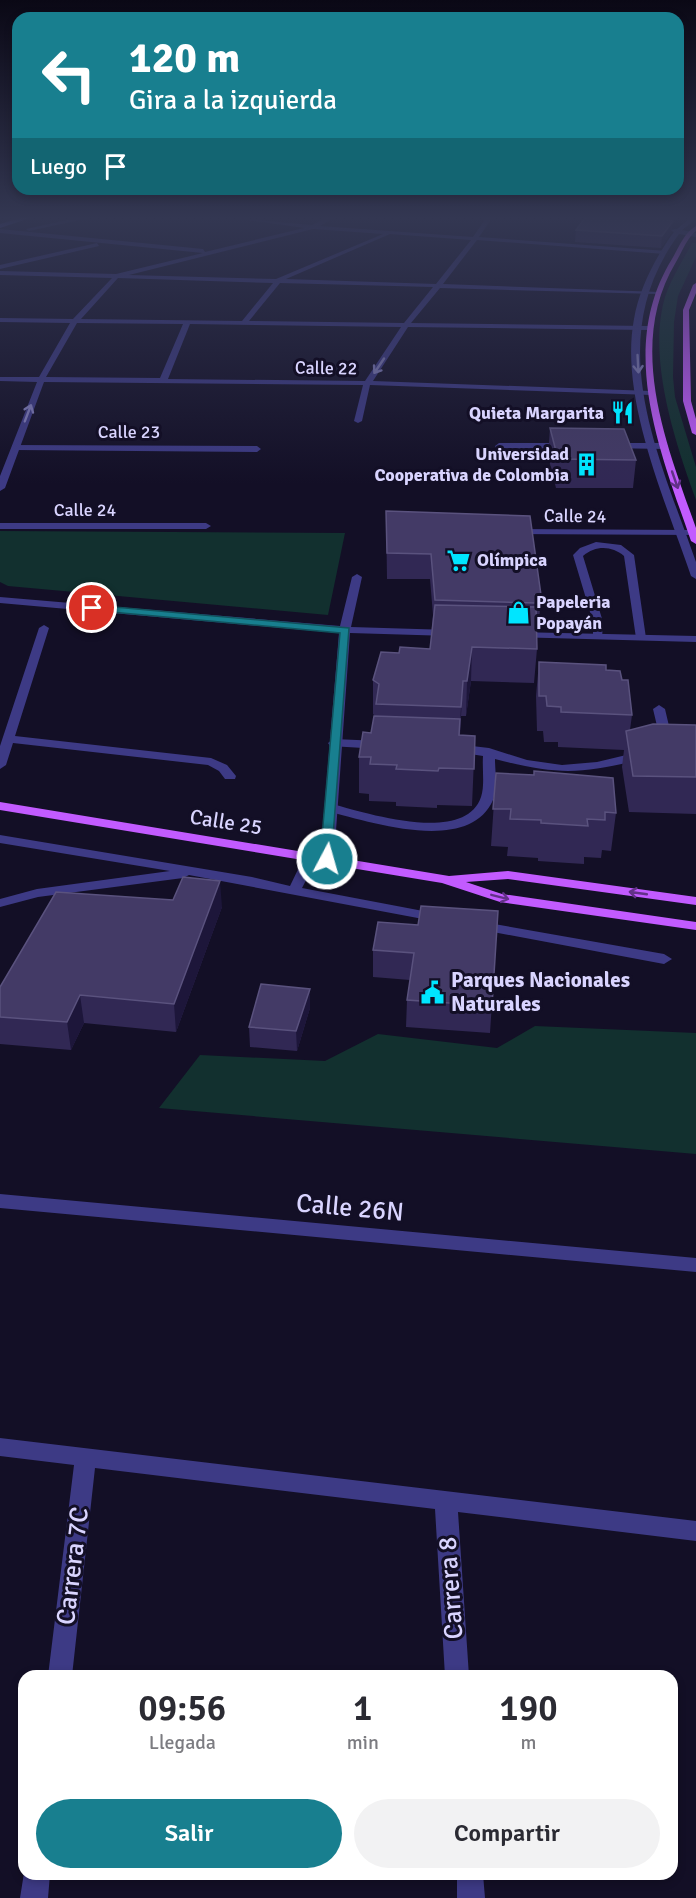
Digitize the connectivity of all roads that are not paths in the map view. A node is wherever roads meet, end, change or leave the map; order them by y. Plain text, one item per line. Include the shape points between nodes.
1 (88, 307) edge
2 (257, 307) edge
3 (421, 307) edge
4 (641, 307) edge
5 (653, 307) edge
6 (687, 307) edge
7 (0, 320) edge
8 (75, 321) junction
9 (186, 323) junction
10 (244, 323) junction
11 (406, 325) junction
12 (636, 328) junction
13 (648, 328) junction
14 (0, 380) edge
15 (41, 380) junction
16 (163, 381) junction
17 (367, 383) junction
18 (639, 393) junction
19 (651, 393) junction
20 (358, 421) dead end
21 (696, 433) edge
22 (499, 446) dead end
23 (578, 446) edge
24 (600, 446) edge
25 (652, 446) junction
26 (663, 446) junction
27 (12, 447) junction
28 (257, 449) dead end
29 (0, 488) edge
30 (0, 526) edge
31 (206, 526) dead end
32 (500, 532) edge
33 (690, 536) edge
34 (696, 576) edge
35 (357, 577) dead end
36 (0, 600) edge
37 (45, 628) dead end
38 (345, 630) junction
39 (460, 633) edge
40 (506, 634) edge
41 (598, 637) junction
42 (641, 638) junction
43 (696, 639) edge
44 (658, 709) dead end
45 (10, 739) junction
46 (334, 743) junction
47 (398, 745) edge
48 (446, 747) edge
49 (489, 752) junction
50 (0, 765) edge
51 (230, 776) dead end
52 (0, 806) edge
53 (332, 808) junction
54 (0, 838) edge
55 (311, 857) junction
56 (327, 859) junction
57 (198, 872) junction
58 (445, 879) junction
59 (294, 891) junction
60 (696, 901) edge
61 (0, 903) edge
62 (696, 926) edge
63 (664, 959) dead end
64 (0, 1201) edge
65 (696, 1265) edge
66 (0, 1447) edge
67 (86, 1456) junction
68 (446, 1500) junction
69 (696, 1531) edge
70 (61, 1670) edge
71 (457, 1670) edge
72 (36, 1880) edge
73 (470, 1880) edge
74 (34, 1898) edge
75 (471, 1898) edge

1 - 8 street
2 - 10 street
3 - 11 street
4 - 12 street
5 - 13 main road
6 - 21 main road via 687,401
7 - 8 street
8 - 9 street
8 - 15 street
9 - 10 street
9 - 16 street
10 - 11 street
11 - 12 street
11 -> 17 street
12 - 13 street
12 -> 18 street
13 - 19 main road
14 - 15 street, Calle 22
15 - 16 street, Calle 22
27 -> 15 street
16 - 17 street, Calle 22
17 - 18 street, Calle 22
17 - 20 street
18 - 19 street, Calle 22
18 - 25 street
19 - 26 main road
22 - 23 street
24 - 25 street
25 - 26 street
25 - 33 street
26 -> 33 main road
27 - 28 street, Calle 23
27 - 29 street
30 - 31 street, Calle 24
32 - 33 street, Calle 24
33 - 34 street
35 - 38 street
36 - 38 street
37 - 45 street
38 - 39 street
38 - 46 street
40 - 41 street
41 - 42 street
41 - 42 street via 578,555 591,546 603,545 629,555
42 - 43 street
44 - 49 street via 667,743 644,755 600,766 551,769
45 - 50 street
45 - 51 street via 211,762
46 - 47 street
46 - 53 street
48 - 49 street
49 - 53 street via 487,800 479,813 449,828 417,826
52 - 55 main road, Calle 25
53 - 56 street
54 - 57 street
55 - 56 main road, Calle 25
55 - 59 street
56 - 58 main road, Calle 25
57 - 59 street
57 - 61 street via 37,894
60 -> 58 main road, Calle 25 via 508,875
58 -> 62 main road, Calle 25 via 500,898
59 - 63 street
64 - 65 street, Calle 26N
66 - 67 street
67 - 68 street
67 - 70 street, Carrera 7C
68 - 69 street
68 - 71 street, Carrera 8
72 - 74 street
73 - 75 street

